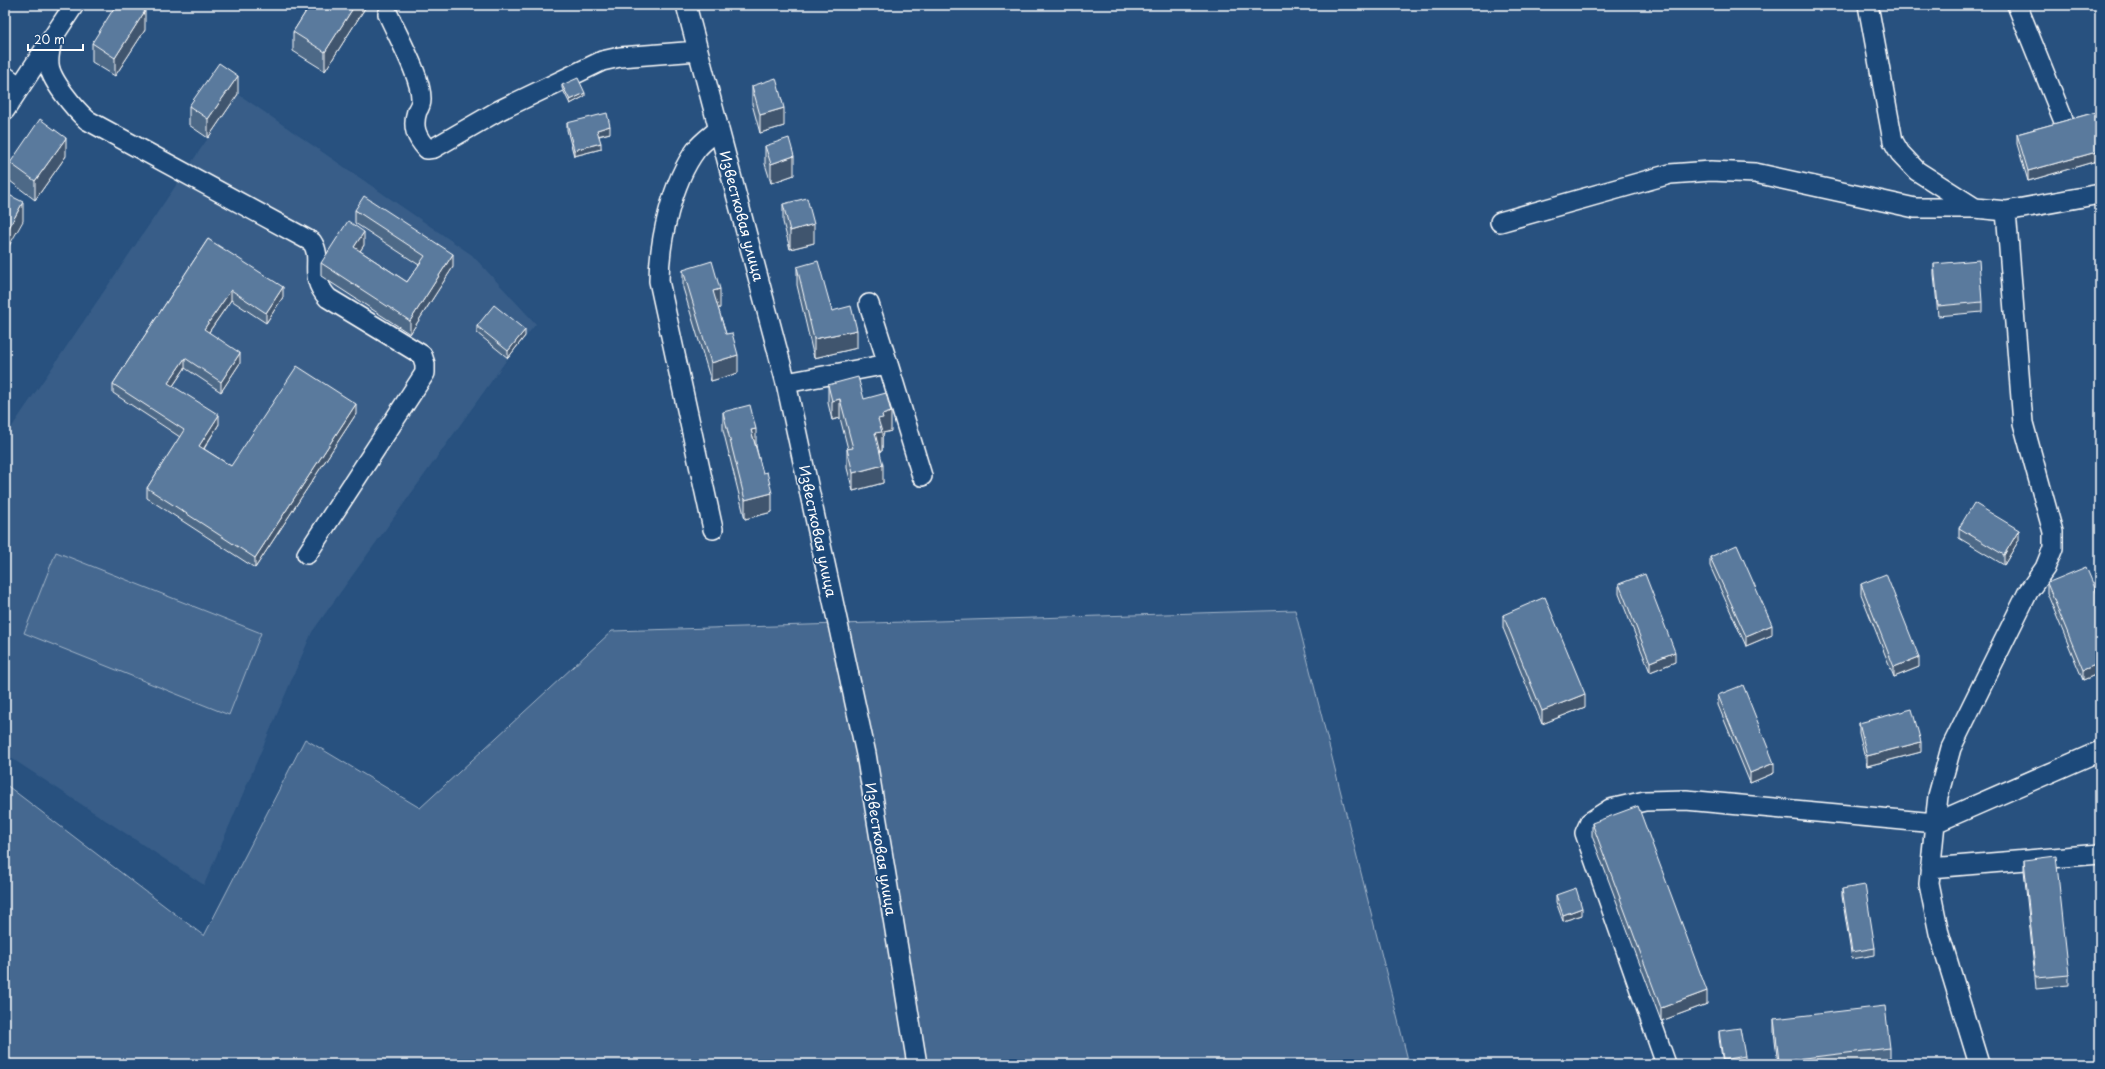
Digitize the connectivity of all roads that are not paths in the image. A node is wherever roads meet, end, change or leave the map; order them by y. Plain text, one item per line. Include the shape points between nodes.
1 (74, 5) edge
2 (686, 5) edge
3 (1868, 5) edge
4 (2016, 5) edge
5 (388, 14) dead end
6 (52, 39) junction
7 (698, 51) junction
8 (12, 81) edge
9 (5, 110) edge
10 (2063, 119) dead end
11 (719, 129) junction
12 (2100, 194) edge
13 (1975, 208) junction
14 (2006, 211) junction
15 (1500, 222) dead end
16 (869, 304) dead end
17 (888, 364) junction
18 (786, 383) junction
19 (922, 476) dead end
20 (713, 529) dead end
21 (307, 554) dead end
22 (2100, 751) edge
23 (1935, 823) junction
24 (2100, 854) edge
25 (1930, 868) junction
26 (916, 1064) edge
27 (1666, 1064) edge
28 (1979, 1064) edge

1 - 6 street
2 - 7 street, Известковая улица
3 - 13 street via 1893,141 1900,153 1917,171
4 - 10 street
5 - 7 street via 417,77 422,100 414,120 415,130 419,141 427,150 498,111 602,61 620,57
6 - 8 street
6 - 21 street via 48,65 62,92 87,120 312,242 316,248 316,279 328,298 422,355 426,364 425,373
7 - 11 street, Известковая улица
8 - 9 street
11 - 18 street, Известковая улица
11 - 20 street via 697,149 680,175 661,246 659,269 659,281
12 - 14 street
13 - 14 street
13 - 15 street via 1915,208 1755,173 1711,171 1670,174
14 - 23 street via 2023,423 2054,532 2053,548 2045,568 2028,592 1951,748 1938,796
16 - 17 street
17 - 18 street
17 - 19 street
18 - 26 street, Известковая улица via 866,754
22 - 23 street
23 - 25 street
23 - 27 street via 1686,800 1645,801 1610,809 1590,822 1585,833
24 - 25 street
25 - 28 street via 1929,884 1939,933

